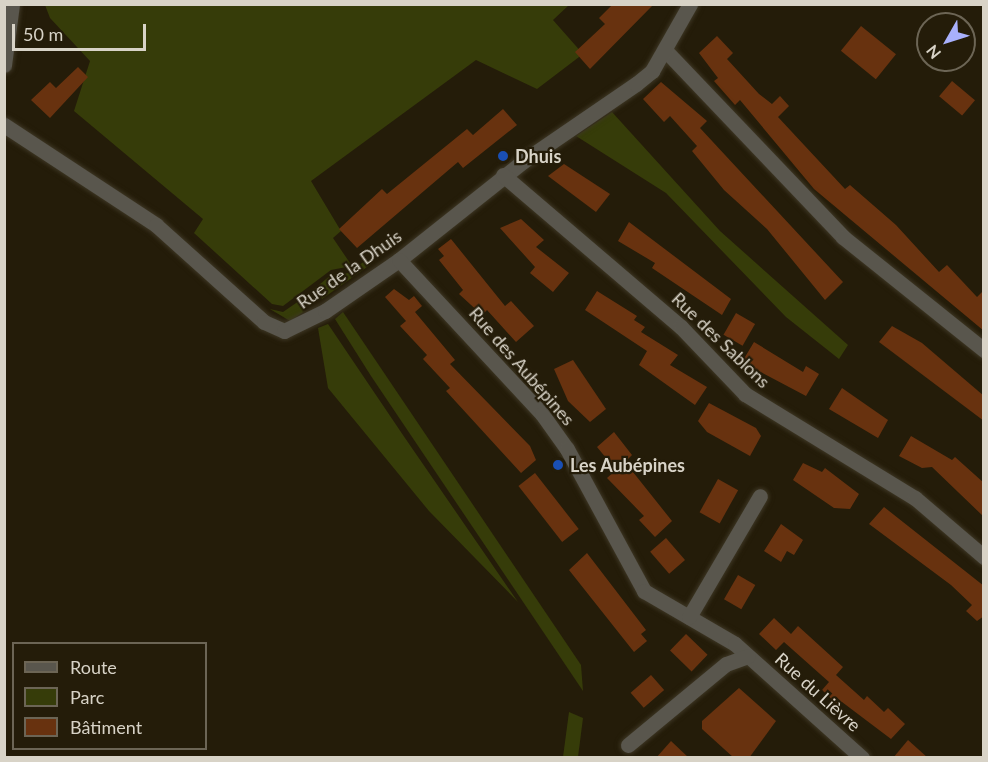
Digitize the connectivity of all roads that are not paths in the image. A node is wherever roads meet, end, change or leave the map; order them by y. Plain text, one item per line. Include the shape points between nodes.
1 (12, 4) edge
2 (690, 4) edge
3 (666, 50) junction
4 (4, 65) edge
5 (4, 125) edge
6 (503, 176) junction
7 (399, 260) junction
8 (984, 350) edge
9 (760, 495) dead end
10 (984, 557) edge
11 (689, 617) junction
12 (748, 656) junction
13 (627, 745) dead end
14 (862, 758) edge

1 - 4 street
2 - 3 street, Rue de la Dhuis
3 - 6 street, Rue de la Dhuis via 636,84
3 - 8 street via 843,237
5 - 7 street, Rue de la Dhuis via 168,234 277,330 303,325
6 - 7 street, Rue de la Dhuis
6 - 10 street, Rue des Sablons via 681,327 745,394 915,498
7 - 11 street, Rue des Aubépines via 542,414 567,449 644,591
9 - 11 street
11 - 12 street, Rue des Aubépines
12 - 13 street via 726,664
12 - 14 street, Rue du Lièvre

